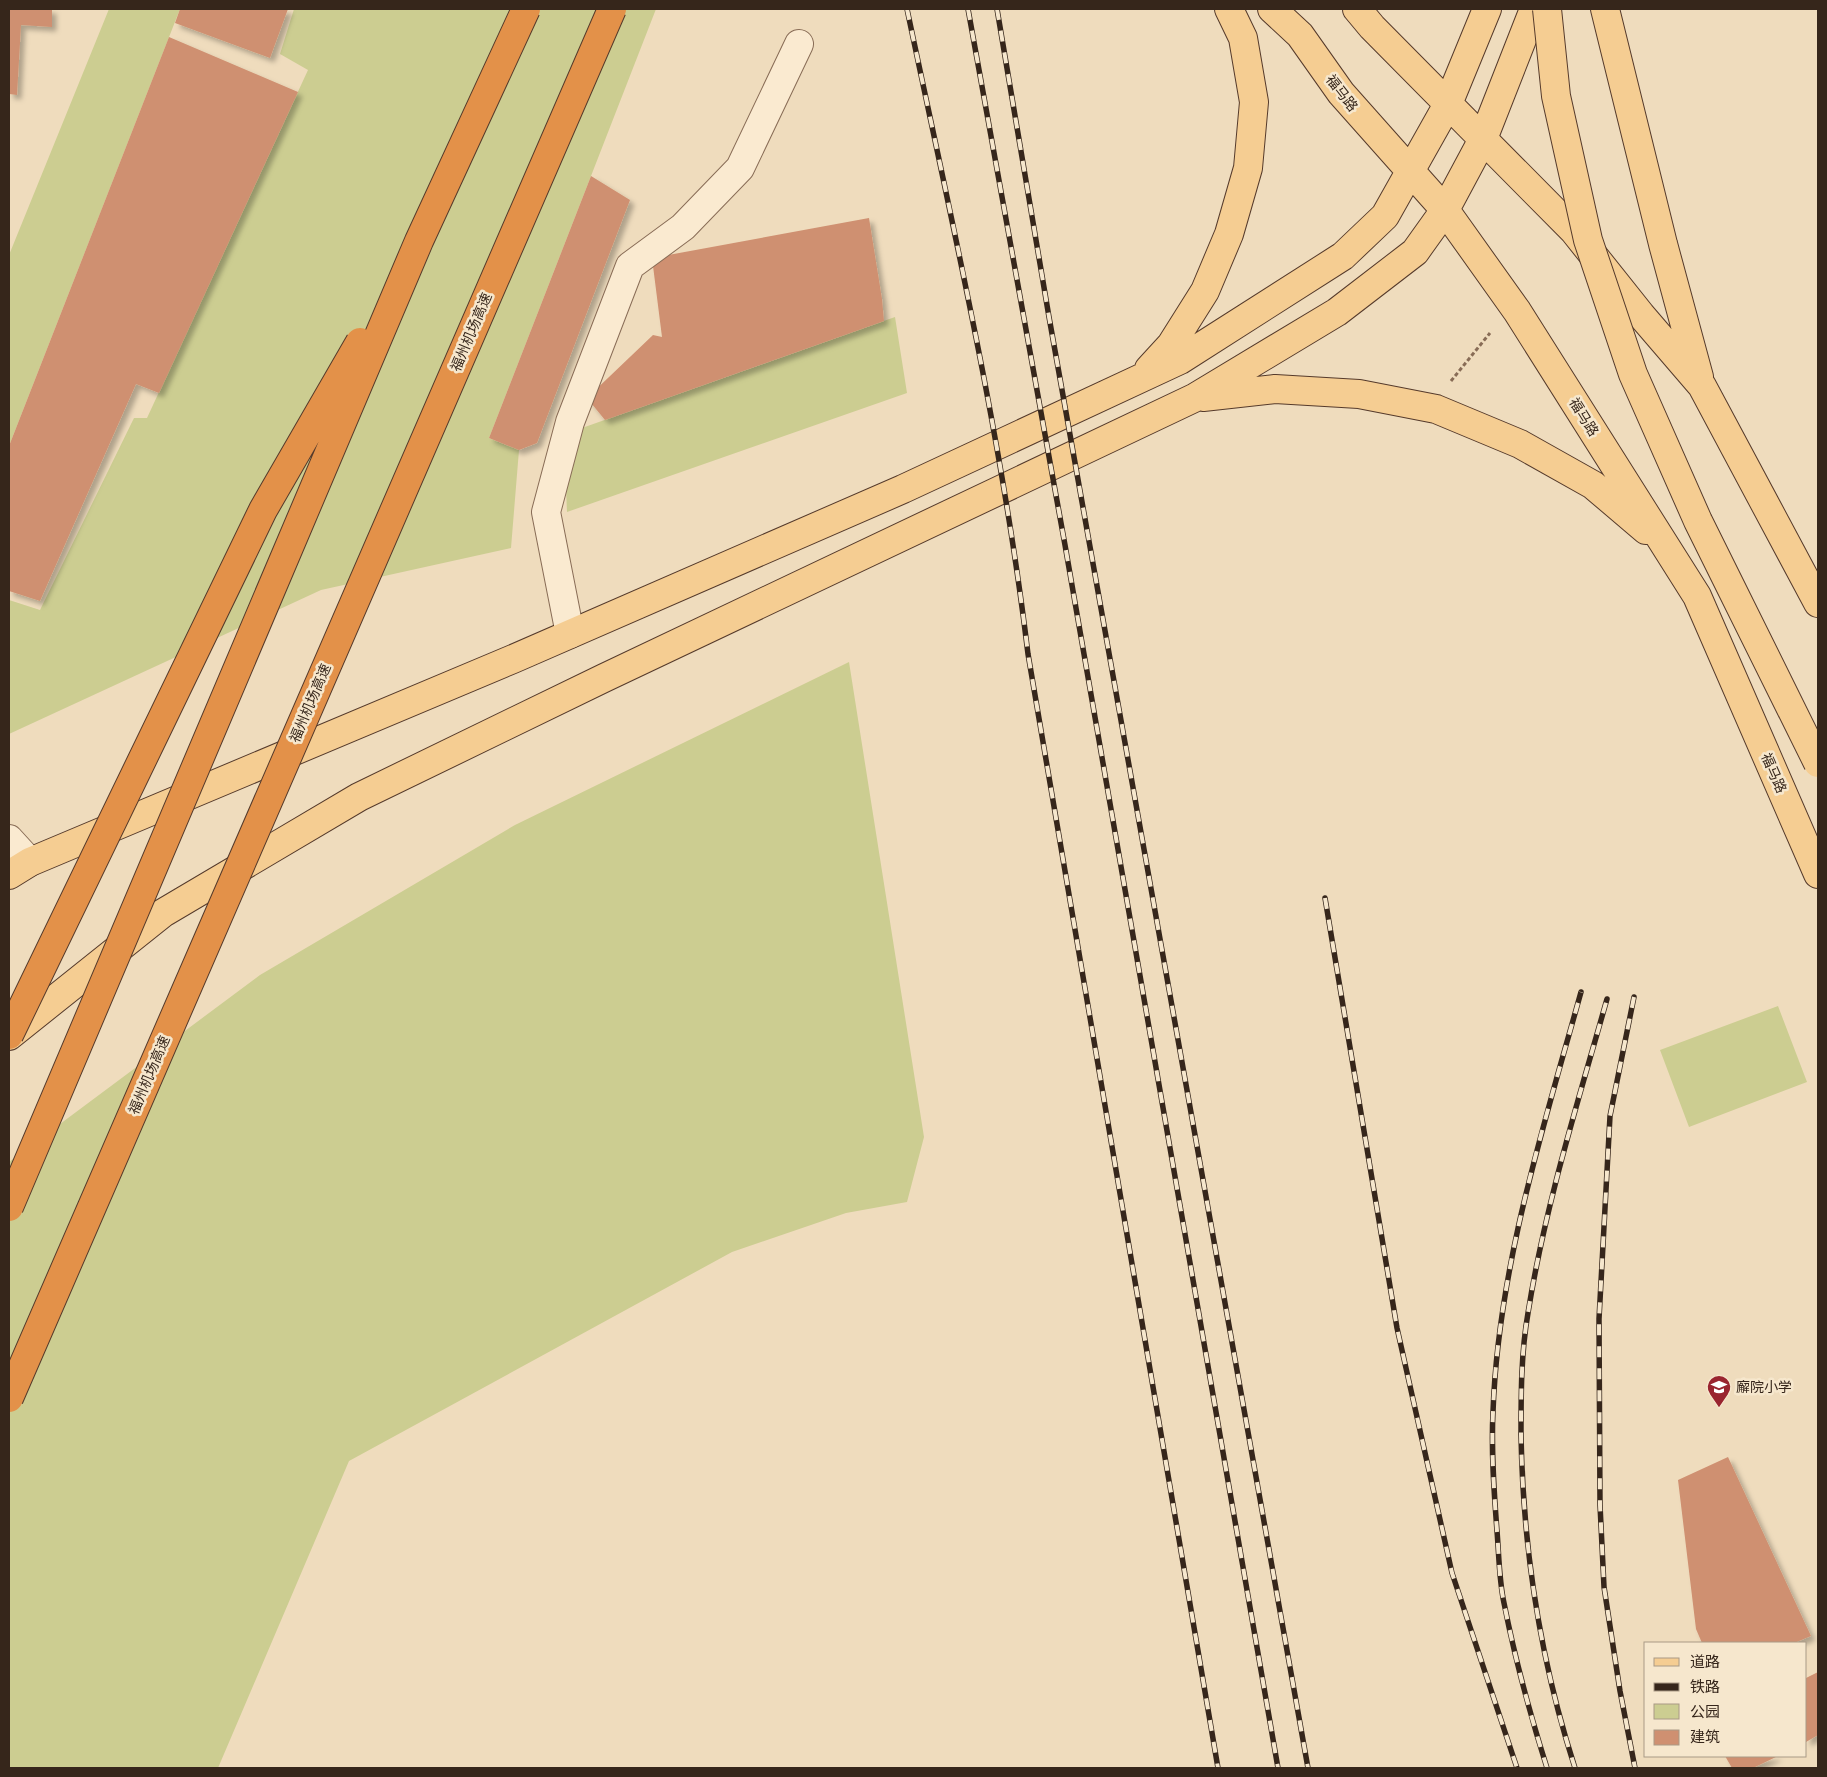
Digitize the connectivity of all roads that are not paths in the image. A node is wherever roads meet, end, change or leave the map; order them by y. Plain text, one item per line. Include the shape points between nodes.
1 (526, 9) edge
2 (612, 9) edge
3 (1229, 9) edge
4 (1272, 9) edge
5 (1357, 9) edge
6 (1487, 9) edge
7 (1534, 9) edge
8 (1547, 9) edge
9 (1605, 9) edge
10 (799, 44) dead end
11 (1448, 104) junction
12 (1483, 139) junction
13 (1410, 172) junction
14 (1445, 210) junction
15 (419, 241) junction
16 (1140, 379) junction
17 (1702, 386) junction
18 (1194, 398) junction
19 (1697, 596) junction
20 (1818, 603) edge
21 (570, 634) junction
22 (1818, 763) edge
23 (9, 839) edge
24 (19, 869) edge
25 (1818, 874) edge
26 (9, 1036) edge
27 (9, 1207) edge
28 (9, 1398) edge

1 - 15 highway, bridge
2 - 28 highway, 福州机场高速, bridge
3 - 16 main road via 1243,38 1254,102 1248,168 1229,234 1205,291 1171,345
4 - 13 main road, 福马路 via 1300,35 1341,93
5 - 11 main road
6 - 11 main road
7 - 12 main road
8 - 22 main road, bridge via 1556,96 1588,240 1633,374 1698,521
9 - 17 main road
10 - 21 lane via 740,168 683,227 630,266 623,284 570,422 546,512
11 - 12 main road
11 - 13 main road
12 - 14 main road
12 - 17 main road via 1574,231
13 - 14 main road, 福马路
13 - 16 main road via 1385,216 1343,256 1180,360
14 - 18 main road via 1415,252 1336,312
14 - 19 main road, 福马路 via 1517,311
15 - 26 highway, bridge via 263,510
15 - 27 highway, bridge
16 - 21 main road via 903,489
17 - 20 main road
18 - 19 main road via 1275,389 1359,394 1436,409 1520,444 1593,485 1651,534
18 - 26 main road via 359,797 162,913
19 - 25 main road, 福马路
21 - 24 main road
23 - 24 lane

